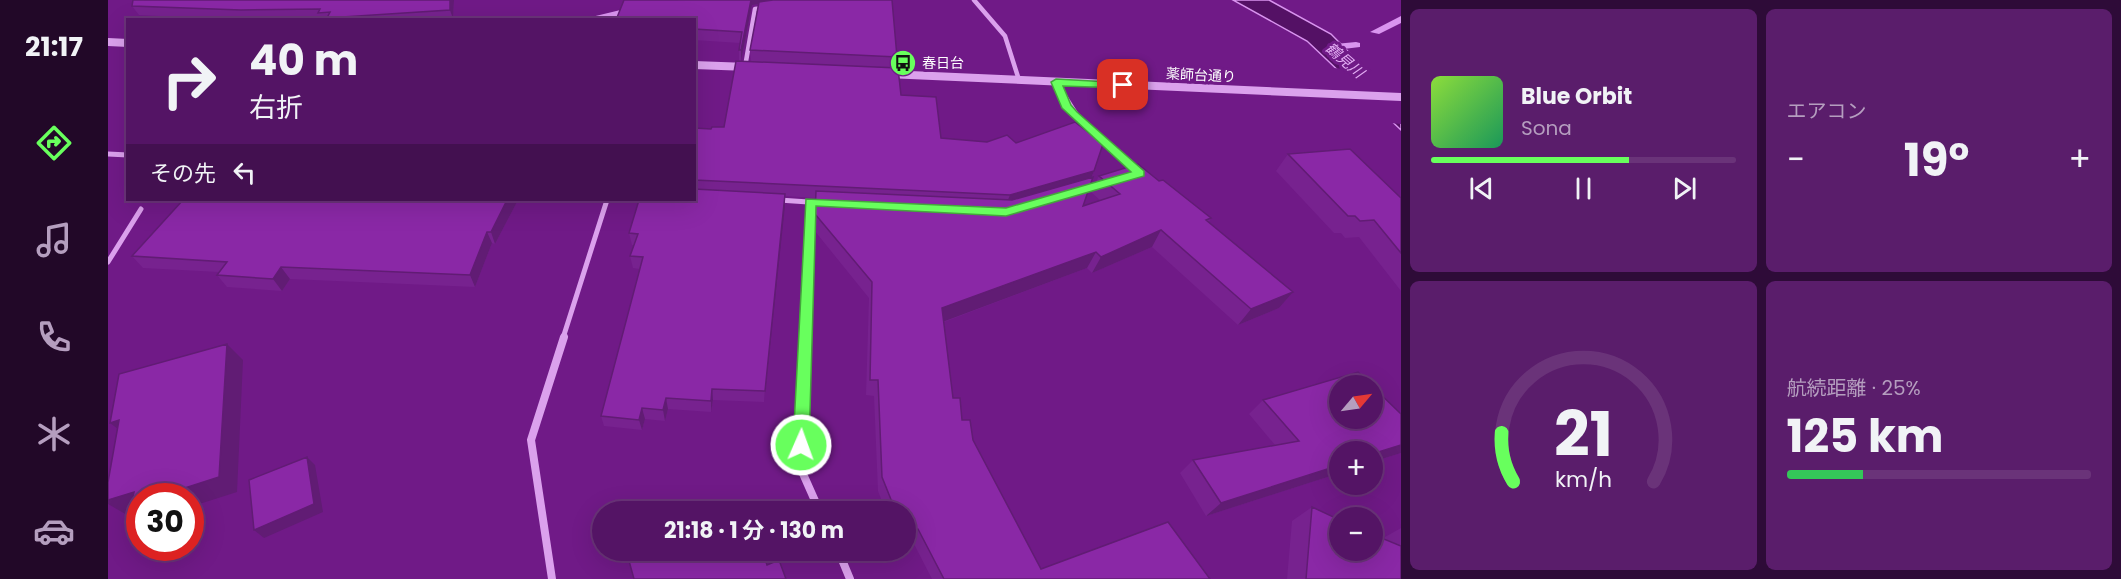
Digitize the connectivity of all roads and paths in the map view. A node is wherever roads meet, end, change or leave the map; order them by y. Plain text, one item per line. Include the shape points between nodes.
1 (974, 0) edge
2 (775, 6) edge
3 (108, 42) edge
4 (126, 43) edge
5 (696, 65) edge
6 (745, 67) junction
7 (757, 68) edge
8 (876, 74) edge
9 (1019, 80) junction
10 (1056, 82) junction
11 (1401, 97) edge
12 (108, 154) edge
13 (126, 155) edge
14 (1128, 177) edge
15 (776, 200) edge
16 (607, 201) edge
17 (810, 202) junction
18 (833, 203) edge
19 (141, 209) dead end
20 (108, 262) edge
21 (815, 501) edge
22 (843, 561) edge
23 (552, 579) edge
24 (850, 579) edge

1 - 9 street via 1005,36
2 - 6 street via 755,9
3 - 4 street
5 - 6 street
6 - 7 street
8 - 9 street, 薬師台通り
9 - 10 street, 薬師台通り
10 - 11 street, 薬師台通り
10 - 14 street via 1073,114 1139,173
12 - 13 street
15 - 17 street
16 - 23 street via 531,440
17 - 18 street
17 - 21 street via 801,467
19 - 20 street
22 - 24 street

